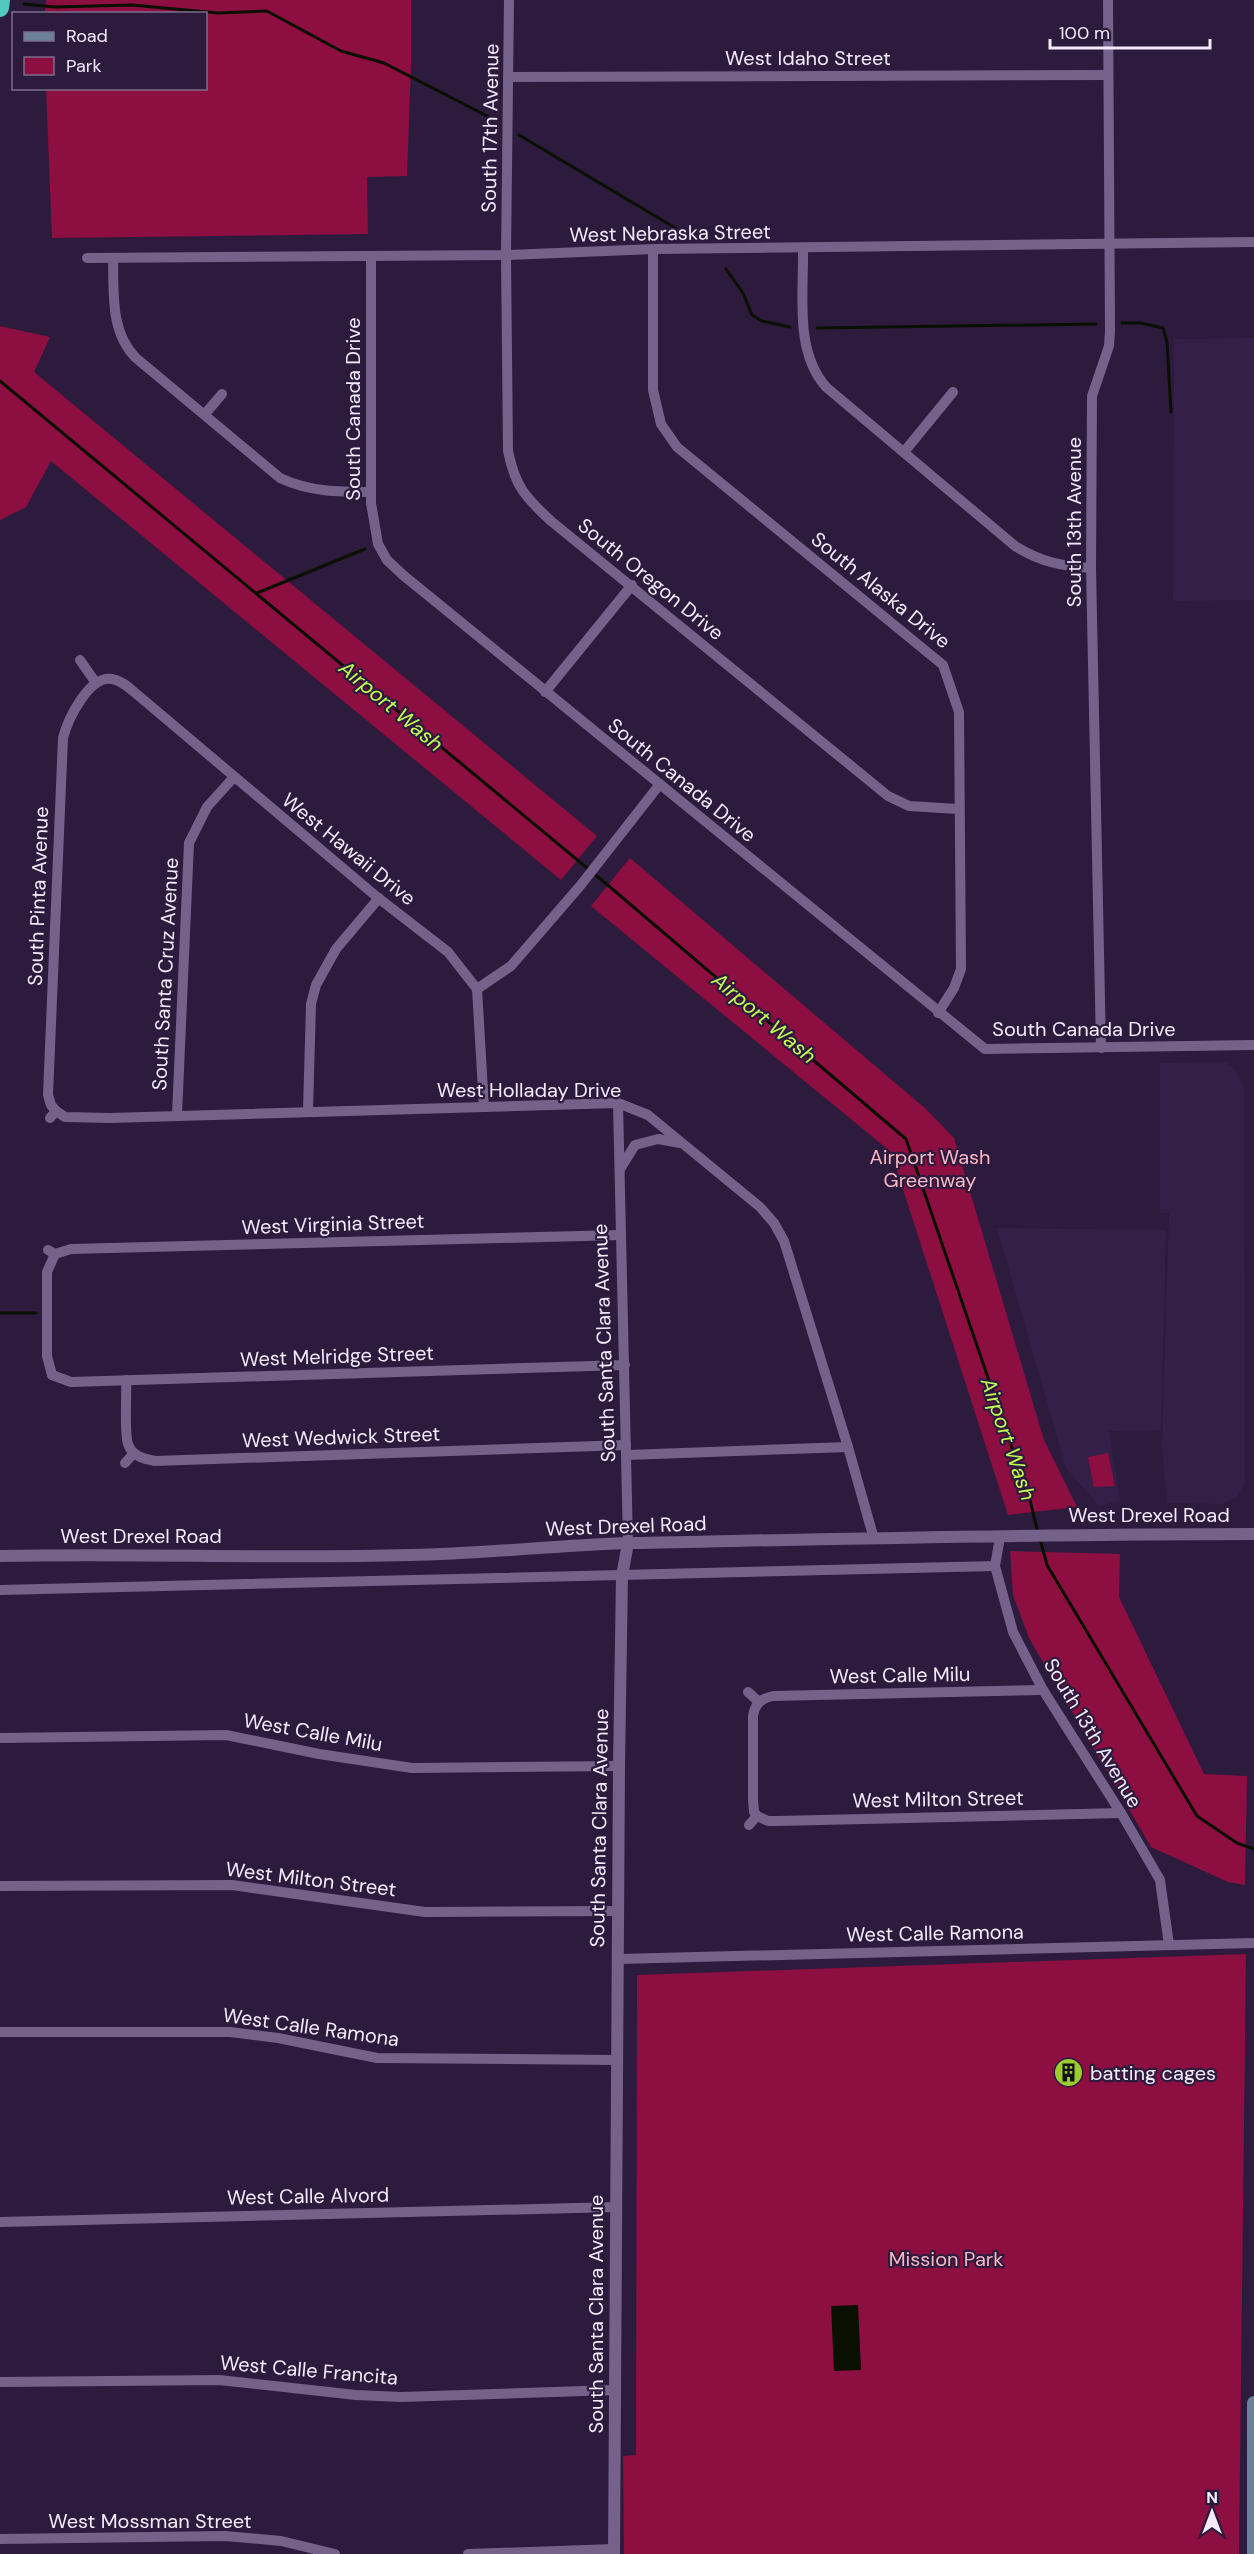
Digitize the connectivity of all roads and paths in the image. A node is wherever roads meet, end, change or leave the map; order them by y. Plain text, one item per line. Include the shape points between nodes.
1 (1, 0) edge
2 (509, 0) edge
3 (1108, 0) edge
4 (0, 8) edge
5 (1108, 75) junction
6 (508, 77) junction
7 (1254, 242) edge
8 (1109, 244) junction
9 (803, 248) junction
10 (652, 249) junction
11 (506, 255) junction
12 (371, 256) junction
13 (87, 258) dead end
14 (113, 258) junction
15 (953, 392) dead end
16 (222, 394) dead end
17 (205, 414) junction
18 (904, 452) junction
19 (371, 492) junction
20 (1091, 568) junction
21 (632, 585) junction
22 (80, 660) dead end
23 (97, 682) junction
24 (545, 692) junction
25 (234, 777) junction
26 (660, 784) junction
27 (958, 809) junction
28 (379, 898) junction
29 (477, 989) junction
30 (938, 1013) junction
31 (1254, 1045) edge
32 (1101, 1048) junction
33 (618, 1103) junction
34 (484, 1107) junction
35 (308, 1112) junction
36 (53, 1114) joint
37 (177, 1115) junction
38 (684, 1144) junction
39 (618, 1172) junction
40 (621, 1235) junction
41 (625, 1365) junction
42 (48, 1379) joint
43 (126, 1380) junction
44 (848, 1447) junction
45 (626, 1450) junction
46 (134, 1454) junction
47 (125, 1462) dead end
48 (1254, 1534) edge
49 (1000, 1537) junction
50 (874, 1539) junction
51 (628, 1543) junction
52 (0, 1556) edge
53 (996, 1566) junction
54 (622, 1576) junction
55 (0, 1590) edge
56 (1043, 1690) junction
57 (748, 1692) dead end
58 (759, 1702) junction
59 (0, 1738) edge
60 (619, 1766) junction
61 (1121, 1813) junction
62 (757, 1816) junction
63 (749, 1825) dead end
64 (0, 1886) edge
65 (618, 1911) junction
66 (1254, 1943) edge
67 (1169, 1945) junction
68 (618, 1959) junction
69 (0, 2032) edge
70 (617, 2060) junction
71 (616, 2207) junction
72 (0, 2222) edge
73 (0, 2382) edge
74 (615, 2390) junction
75 (1254, 2403) edge
76 (0, 2540) edge
77 (614, 2552) edge
78 (335, 2554) edge
79 (468, 2554) edge
80 (1254, 2554) edge

1 - 4 highway
2 - 6 street, South 17th Avenue
3 - 5 street, South 13th Avenue
5 - 6 street, West Idaho Street
5 - 8 street, South 13th Avenue
6 - 11 street, South 17th Avenue
7 - 8 street, West Nebraska Street
8 - 9 street, West Nebraska Street
8 - 20 street, South 13th Avenue via 1109,346 1092,396
9 - 10 street, West Nebraska Street
9 - 18 street via 805,334 812,368 826,387
10 - 11 street, West Nebraska Street
10 - 27 street, South Alaska Drive via 654,390 661,424 677,447 943,665 959,712
11 - 12 street, West Nebraska Street
11 - 21 street, South Oregon Drive via 508,451 515,480 551,521
12 - 14 street, West Nebraska Street
12 - 19 street, South Canada Drive
13 - 14 street, West Nebraska Street
14 - 17 street via 114,311 121,338 136,358
15 - 18 street
16 - 17 street
17 - 19 street via 280,478 300,488
18 - 20 street via 1015,546 1062,567
19 - 24 street, South Canada Drive via 378,544 387,560
20 - 32 street, South 13th Avenue
21 - 24 street
21 - 27 street, South Oregon Drive via 888,796 909,806
22 - 23 street
23 - 25 street, West Hawaii Drive via 111,678 122,682
23 - 36 street, South Pinta Avenue via 82,698 63,738 48,1095
24 - 26 street, South Canada Drive
25 - 28 street, West Hawaii Drive
25 - 37 street, South Santa Cruz Avenue via 207,807 189,843
26 - 29 street via 511,966
26 - 30 street, South Canada Drive
27 - 30 street, South Alaska Drive via 961,969
28 - 29 street, West Hawaii Drive via 448,952
28 - 35 street via 336,949 316,985 311,1004
29 - 34 street
30 - 32 street, South Canada Drive via 985,1049
31 - 32 street, South Canada Drive
33 - 34 street, West Holladay Drive
33 - 38 street, West Holladay Drive via 648,1115
33 - 39 street, South Santa Clara Avenue
34 - 35 street, West Holladay Drive
35 - 37 street, West Holladay Drive
36 - 37 street, West Holladay Drive via 74,1118
38 - 39 street via 658,1139 635,1145
38 - 44 street, West Holladay Drive via 760,1208 784,1241
39 - 40 street, South Santa Clara Avenue
40 - 41 street, South Santa Clara Avenue
40 - 42 street, West Virginia Street via 52,1252 47,1272
41 - 43 street, West Melridge Street
41 - 45 street, South Santa Clara Avenue
42 - 43 street, West Melridge Street
43 - 46 street via 128,1444
44 - 45 street, West Wedwick Street
44 - 50 street, West Holladay Drive
45 - 46 street, West Wedwick Street via 155,1461
45 - 51 street, South Santa Clara Avenue
46 - 47 street
48 - 49 street, West Drexel Road
49 - 50 street, West Drexel Road
49 - 53 street, South 13th Avenue
50 - 51 street, West Drexel Road
51 - 52 street, West Drexel Road via 406,1556
51 - 54 street, South Santa Clara Avenue
53 - 54 street
53 - 56 street, South 13th Avenue via 1013,1632
54 - 55 street
54 - 60 street, South Santa Clara Avenue
56 - 58 street, West Calle Milu via 772,1696
56 - 61 street, South 13th Avenue
57 - 58 street
58 - 62 street via 753,1716 753,1807
59 - 60 street, West Calle Milu via 226,1735 412,1768
60 - 65 street, South Santa Clara Avenue
61 - 62 street, West Milton Street via 777,1821
61 - 67 street, South 13th Avenue via 1160,1880
62 - 63 street
64 - 65 street, West Milton Street via 232,1885 425,1912
65 - 68 street, South Santa Clara Avenue
66 - 67 street, West Calle Ramona
67 - 68 street, West Calle Ramona
68 - 70 street, South Santa Clara Avenue
69 - 70 street, West Calle Ramona via 230,2032 377,2058
70 - 71 street, South Santa Clara Avenue
71 - 72 street, West Calle Alvord
71 - 74 street, South Santa Clara Avenue
73 - 74 street, West Calle Francita via 219,2380 401,2397
74 - 77 street, South Santa Clara Avenue
75 - 80 main road
76 - 78 street, West Mossman Street via 225,2536 281,2541
77 - 79 street

